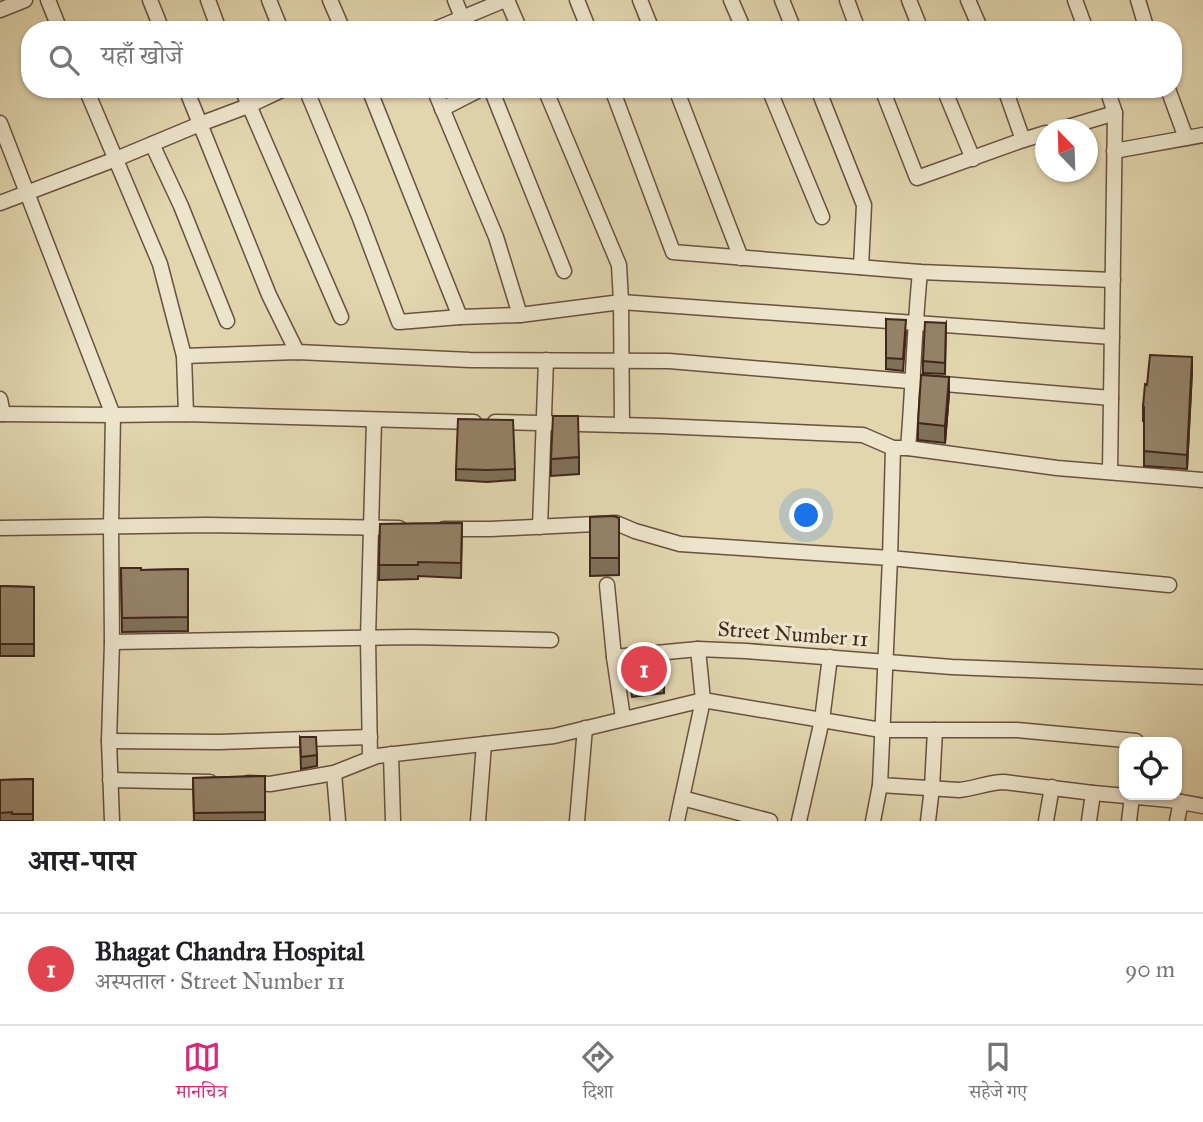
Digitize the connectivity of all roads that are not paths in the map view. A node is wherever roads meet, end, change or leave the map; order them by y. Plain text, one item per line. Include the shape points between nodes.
1 (25, 0) edge
2 (48, 0) edge
3 (150, 0) edge
4 (208, 0) edge
5 (269, 0) edge
6 (330, 0) edge
7 (455, 0) edge
8 (506, 0) edge
9 (577, 0) edge
10 (640, 0) edge
11 (732, 0) edge
12 (782, 0) edge
13 (847, 0) edge
14 (909, 0) edge
15 (968, 0) edge
16 (1075, 0) edge
17 (1138, 0) edge
18 (0, 10) edge
19 (57, 21) edge
20 (158, 21) edge
21 (216, 21) edge
22 (277, 21) edge
23 (340, 21) edge
24 (464, 21) edge
25 (470, 21) edge
26 (516, 21) edge
27 (585, 21) edge
28 (648, 21) edge
29 (740, 21) edge
30 (790, 21) edge
31 (855, 21) edge
32 (917, 21) edge
33 (977, 21) edge
34 (1083, 21) edge
35 (1144, 21) edge
36 (90, 98) edge
37 (190, 98) edge
38 (245, 98) edge
39 (265, 98) edge
40 (310, 98) edge
41 (373, 98) edge
42 (438, 98) edge
43 (463, 98) edge
44 (495, 98) edge
45 (549, 98) edge
46 (615, 98) edge
47 (679, 98) edge
48 (773, 98) edge
49 (822, 98) edge
50 (886, 98) edge
51 (948, 98) edge
52 (1008, 98) edge
53 (1110, 98) edge
54 (1171, 98) edge
55 (248, 106) junction
56 (442, 109) junction
57 (1115, 113) junction
58 (1095, 119) edge
59 (0, 123) edge
60 (200, 124) junction
61 (1203, 135) edge
62 (1035, 136) edge
63 (1186, 138) junction
64 (1023, 140) junction
65 (152, 144) junction
66 (1114, 151) junction
67 (116, 159) junction
68 (973, 159) junction
69 (27, 193) junction
70 (0, 203) edge
71 (822, 217) dead end
72 (741, 258) junction
73 (861, 267) junction
74 (564, 271) dead end
75 (920, 272) junction
76 (1113, 281) junction
77 (621, 302) junction
78 (520, 315) junction
79 (341, 317) dead end
80 (460, 317) junction
81 (227, 321) dead end
82 (914, 323) junction
83 (1112, 337) junction
84 (297, 352) junction
85 (184, 356) junction
86 (546, 360) junction
87 (621, 361) junction
88 (913, 382) junction
89 (1111, 398) junction
90 (0, 399) edge
91 (2, 414) edge
92 (186, 414) junction
93 (113, 415) junction
94 (374, 419) junction
95 (543, 423) junction
96 (622, 425) junction
97 (900, 448) junction
98 (1110, 472) junction
99 (1203, 480) edge
100 (111, 527) junction
101 (371, 527) junction
102 (540, 527) junction
103 (0, 528) edge
104 (890, 558) junction
105 (607, 585) dead end
106 (1169, 585) dead end
107 (368, 638) junction
108 (551, 640) dead end
109 (112, 642) junction
110 (698, 649) junction
111 (614, 657) junction
112 (830, 657) junction
113 (885, 662) junction
114 (1203, 677) edge
115 (703, 700) junction
116 (623, 718) junction
117 (822, 720) junction
118 (585, 728) junction
119 (881, 730) junction
120 (935, 730) junction
121 (370, 737) junction
122 (1119, 739) edge
123 (109, 741) junction
124 (484, 744) junction
125 (391, 754) junction
126 (370, 758) junction
127 (334, 773) junction
128 (110, 780) junction
129 (880, 785) junction
130 (1052, 787) junction
131 (932, 788) junction
132 (1093, 793) junction
133 (1119, 796) edge
134 (682, 798) junction
135 (1132, 800) edge
136 (1161, 800) edge
137 (1181, 802) junction
138 (1203, 806) edge
139 (112, 821) edge
140 (338, 821) edge
141 (394, 821) edge
142 (478, 821) edge
143 (578, 821) edge
144 (677, 821) edge
145 (770, 821) edge
146 (799, 821) edge
147 (873, 821) edge
148 (928, 821) edge
149 (1046, 821) edge
150 (1089, 821) edge
151 (1129, 821) edge
152 (1177, 821) edge

1 - 18 street
2 - 19 street
3 - 20 street
4 - 21 street
5 - 22 street
6 - 23 street
7 - 24 street
8 - 25 street
8 - 26 street
9 - 27 street
10 - 28 street
11 - 29 street
12 - 30 street
13 - 31 street
14 - 32 street
15 - 33 street
16 - 34 street
17 - 35 street
36 - 67 street
37 - 60 street
38 - 55 street
39 - 55 street
40 - 80 street via 399,322
41 - 80 street
42 - 56 street
43 - 56 street
44 - 74 street
45 - 77 street via 619,265
46 - 72 street via 673,252
47 - 72 street
48 - 71 street
49 - 73 street via 864,205
50 - 68 street via 917,178
51 - 68 street
52 - 64 street
53 - 57 street
54 - 63 street
55 - 60 street
55 - 79 street
56 - 78 street via 496,237
57 - 58 street
57 - 66 street
59 - 69 street
60 - 65 street
60 - 84 street
61 - 63 street
62 - 64 street
63 - 66 street
64 - 68 street
65 - 67 street
65 - 81 street
66 - 76 street
67 - 69 street
67 - 85 street via 160,264
69 - 70 street
69 - 93 street
72 - 73 street
73 - 75 street
75 - 76 street
75 - 82 street
76 - 83 street
77 - 78 street
77 - 82 street
77 - 87 street
78 - 80 street
82 - 83 street
82 - 88 street
83 - 89 street
84 - 85 street
84 - 86 street
85 - 92 street
86 - 87 street
86 - 95 street
87 - 88 street
87 - 96 street
88 - 89 street
88 - 97 street
89 - 98 street
90 - 91 street
91 - 93 street
92 - 93 street
92 - 94 street
93 - 100 street
94 - 95 street
94 - 101 street
95 - 96 street
95 - 102 street
96 - 97 street via 863,435
97 - 98 street
97 - 104 street
98 - 99 street
100 - 101 street
100 - 103 street
100 - 109 street
101 - 102 street
101 - 107 street
102 - 104 street via 616,523 680,544
104 - 106 street
104 - 113 street
105 - 111 street
107 - 108 street
107 - 109 street
107 - 121 street
109 - 123 street
110 - 111 street, Street Number 11
110 - 112 street, Street Number 11
110 - 115 street
111 - 116 street
112 - 113 street, Street Number 11
112 - 117 street
113 - 114 street, Street Number 11
113 - 119 street
115 - 116 street
115 - 117 street
115 - 134 street
116 - 118 street
117 - 119 street
117 - 146 street
118 - 124 street
118 - 143 street
119 - 120 street
119 - 129 street
120 - 122 street via 1017,730
120 - 131 street
121 - 123 street
121 - 126 street
123 - 128 street
124 - 125 street
124 - 142 street
125 - 126 street
125 - 141 street
126 - 127 street
127 - 128 street via 270,784
127 - 140 street
128 - 139 street
129 - 131 street
129 - 147 street
130 - 131 street via 993,782 971,789
130 - 132 street
130 - 149 street
131 - 148 street
132 - 133 street
132 - 150 street
134 - 144 street
134 - 145 street
135 - 151 street
136 - 137 street
137 - 138 street
137 - 152 street

